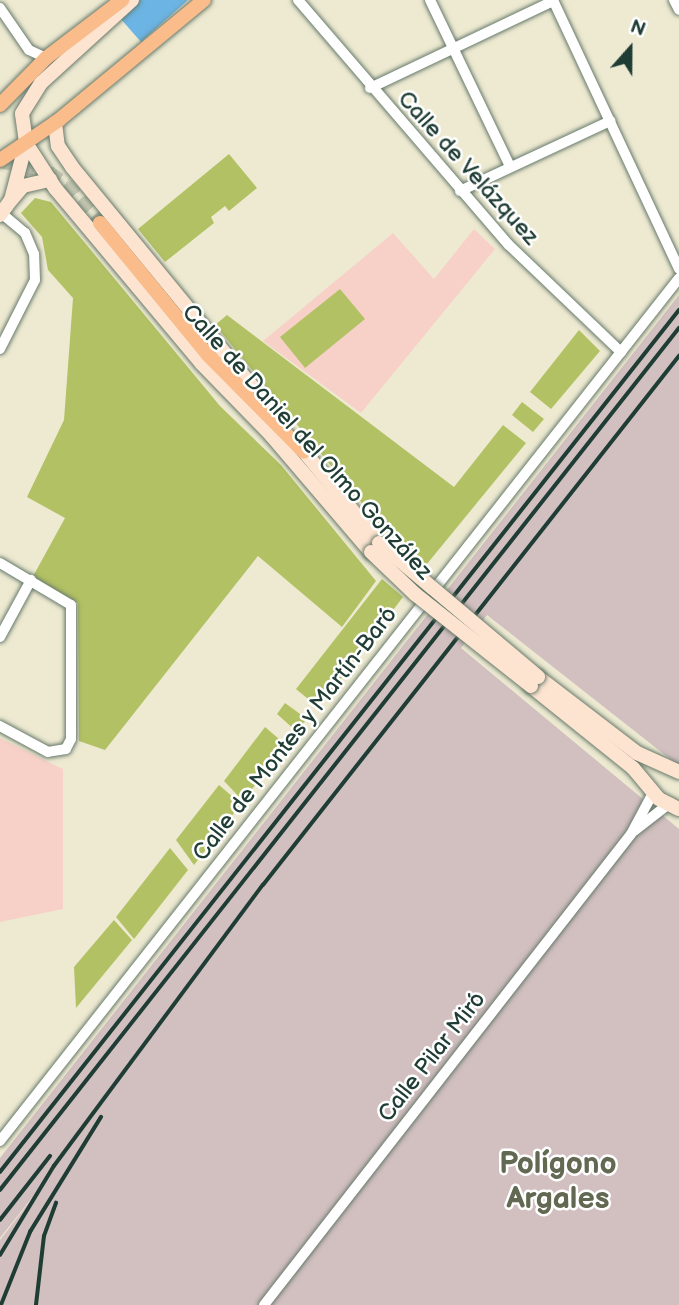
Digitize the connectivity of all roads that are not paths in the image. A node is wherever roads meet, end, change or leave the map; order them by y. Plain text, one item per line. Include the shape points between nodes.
1 (122, 0) edge
2 (132, 0) edge
3 (204, 0) edge
4 (298, 0) edge
5 (430, 0) edge
6 (553, 0) edge
7 (674, 0) edge
8 (0, 8) edge
9 (679, 10) edge
10 (11, 24) junction
11 (0, 31) edge
12 (454, 50) junction
13 (46, 58) junction
14 (370, 88) junction
15 (0, 105) edge
16 (610, 121) junction
17 (55, 123) junction
18 (26, 143) junction
19 (0, 160) edge
20 (510, 166) junction
21 (50, 180) junction
22 (460, 191) junction
23 (11, 200) junction
24 (1, 214) edge
25 (100, 223) tunnel mouth
26 (679, 269) edge
27 (679, 278) edge
28 (0, 349) edge
29 (621, 352) junction
30 (304, 452) junction
31 (375, 547) junction
32 (0, 563) edge
33 (31, 580) junction
34 (0, 637) edge
35 (535, 681) junction
36 (0, 726) edge
37 (679, 758) edge
38 (673, 771) edge
39 (654, 791) junction
40 (676, 804) edge
41 (631, 834) junction
42 (0, 1141) edge
43 (265, 1305) edge

1 - 13 main road
2 - 18 main road via 41,83 22,114
3 - 17 main road
4 - 14 street, Calle de Velázquez
5 - 12 street
6 - 12 street
6 - 16 street
7 - 9 street
8 - 10 street
10 - 11 street
10 - 13 street via 29,50
12 - 14 street
12 - 20 street
13 - 15 main road
14 - 22 street, Calle de Velázquez
16 - 20 street
16 - 26 street
17 - 18 main road
17 - 30 main road, Calle de Daniel del Olmo González via 58,146 72,167
18 - 19 main road
18 - 21 main road, Calle de Daniel del Olmo González
18 - 23 main road
20 - 22 street
21 - 23 main road via 23,186
21 - 31 main road, Calle de Daniel del Olmo González via 202,364
22 - 29 street, Calle de Velázquez
23 - 24 main road
24 - 28 street via 25,233 34,254 35,280
25 - 30 main road via 208,355
27 - 29 street, Calle de Montes y Martín-Baró
29 - 42 street, Calle de Montes y Martín-Baró
30 - 31 main road, Calle de Daniel del Olmo González
31 - 35 main road, Calle de Daniel del Olmo González, bridge
32 - 33 street
33 - 34 street
33 - 36 street via 68,600 71,739 66,749 48,752
35 - 38 main road, Calle de Daniel del Olmo González via 637,753
35 - 39 main road, Calle de Daniel del Olmo González
37 - 38 street
38 - 39 main road via 655,778
39 - 40 main road, Calle de Daniel del Olmo González
39 - 41 street, Calle Pilar Miró
40 - 41 street, Calle Pilar Miró
41 - 43 street, Calle Pilar Miró

